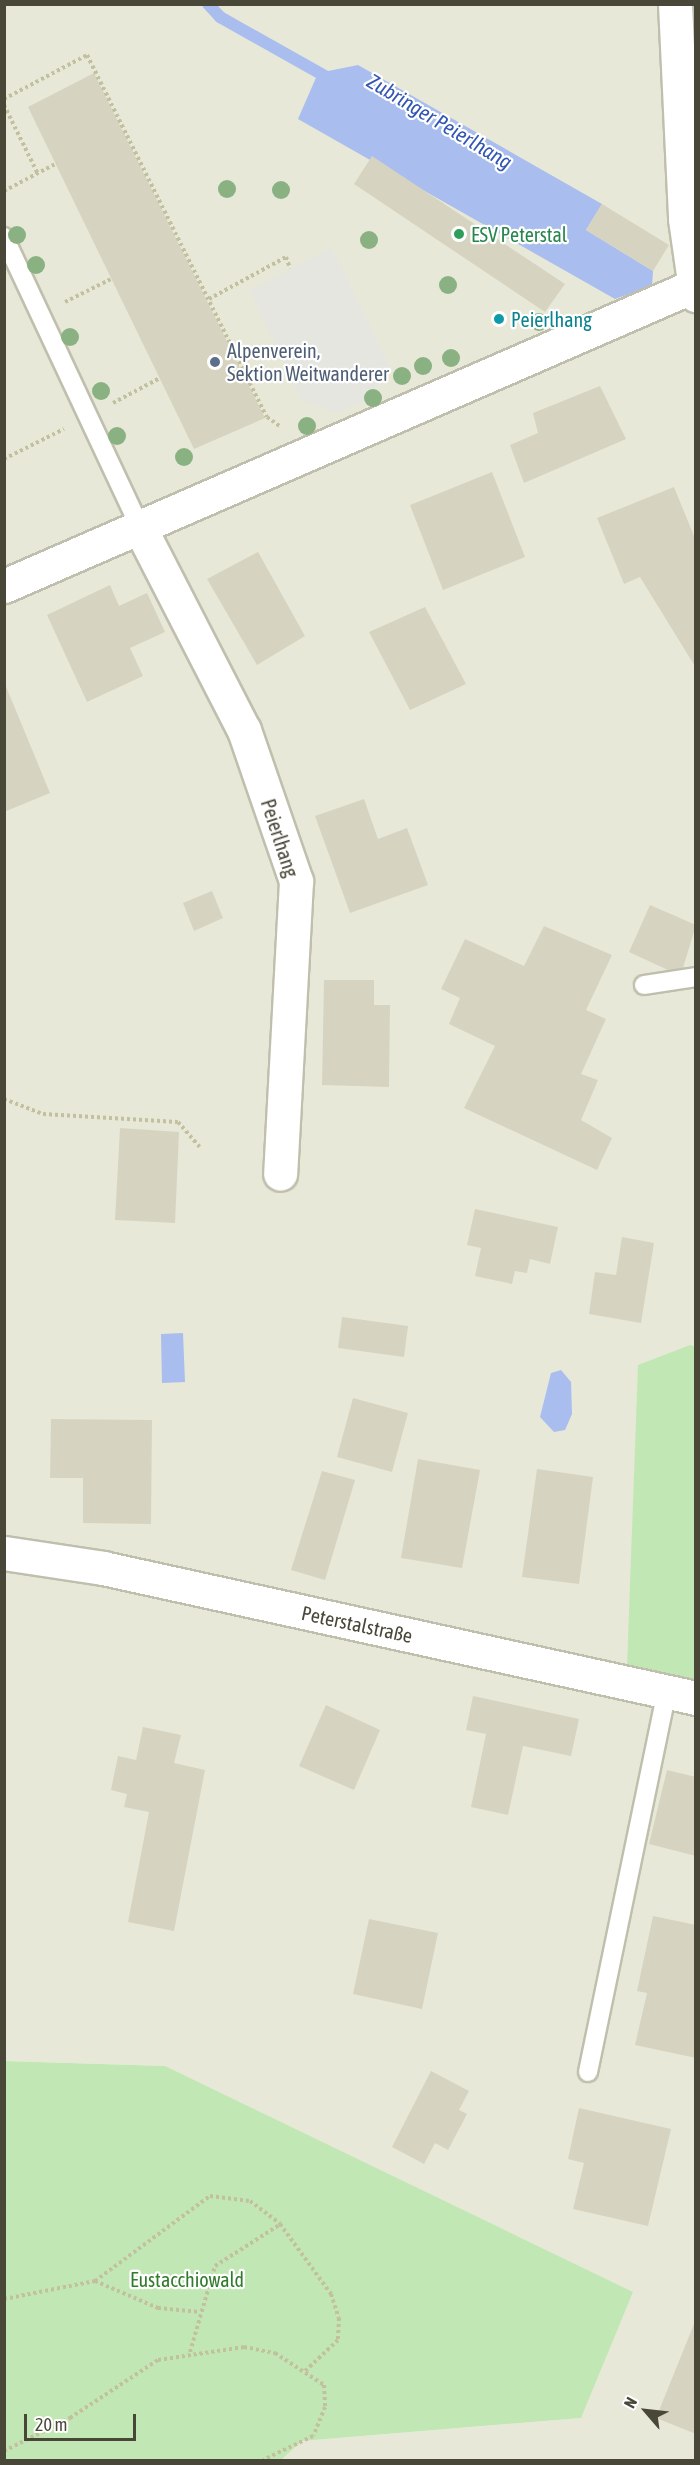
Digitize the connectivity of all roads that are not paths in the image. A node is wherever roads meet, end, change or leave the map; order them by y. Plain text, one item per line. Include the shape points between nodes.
1 (675, 4) edge
2 (690, 218) edge
3 (4, 237) edge
4 (693, 291) edge
5 (141, 530) junction
6 (4, 586) edge
7 (696, 976) edge
8 (644, 985) dead end
9 (280, 1174) dead end
10 (11, 1553) edge
11 (682, 1695) edge
12 (588, 2072) dead end

1 - 2 street
2 - 4 street
3 - 5 lane, Peierlhang
4 - 5 street
5 - 6 street
5 - 9 street, Peierlhang via 244,730 296,881
7 - 8 lane
10 - 11 street, Peterstalstraße
11 - 12 lane

